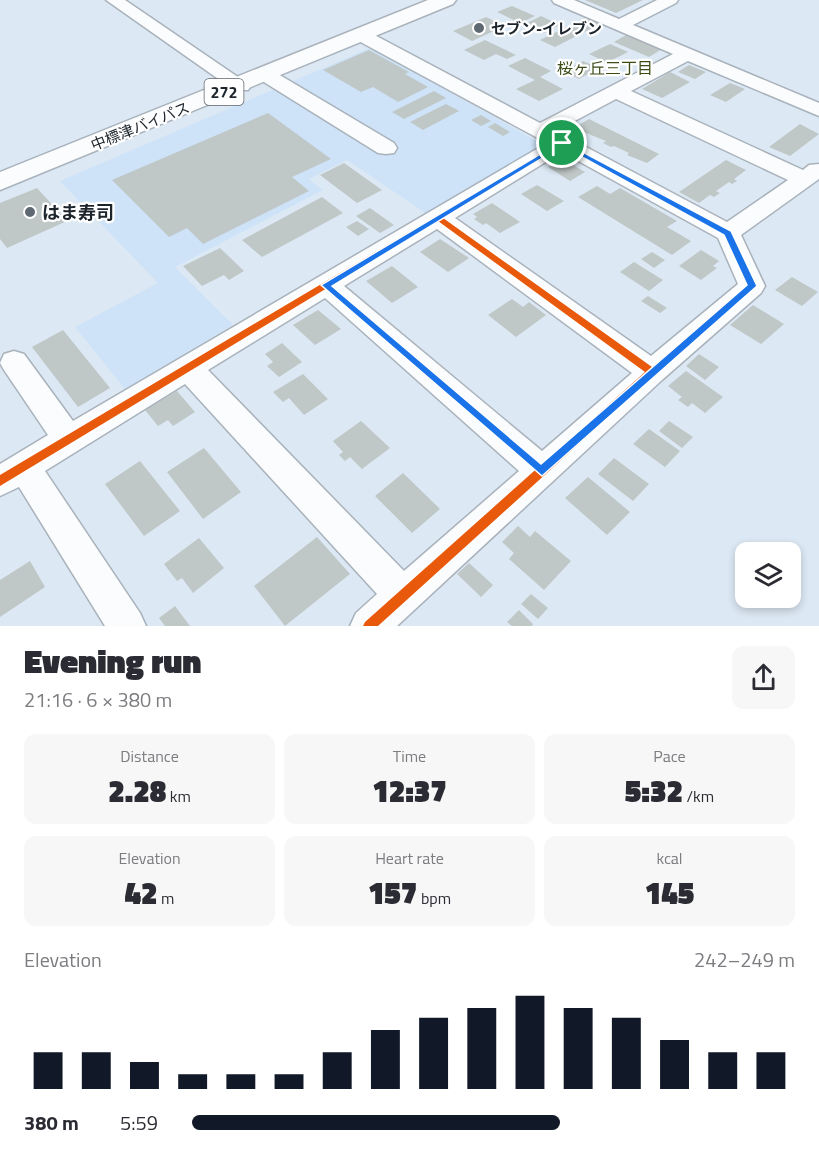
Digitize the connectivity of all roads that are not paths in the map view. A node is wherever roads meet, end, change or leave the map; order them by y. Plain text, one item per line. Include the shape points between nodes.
1 (114, 0) edge
2 (446, 0) edge
3 (560, 0) edge
4 (670, 0) edge
5 (620, 25) junction
6 (361, 35) junction
7 (687, 54) junction
8 (266, 75) junction
9 (241, 86) junction
10 (616, 92) junction
11 (819, 110) edge
12 (551, 137) junction
13 (386, 148) dead end
14 (812, 174) edge
15 (0, 182) edge
16 (438, 218) junction
17 (728, 233) junction
18 (326, 285) junction
19 (14, 362) dead end
20 (188, 368) junction
21 (652, 372) junction
22 (69, 440) junction
23 (542, 471) junction
24 (12, 474) edge
25 (403, 596) junction
26 (127, 626) edge
27 (369, 626) edge

1 - 9 street
2 - 6 highway, 中標津バイパス / 272
3 - 5 street
4 - 5 street
5 - 7 street
6 - 8 highway, 中標津バイパス / 272
6 - 12 street
7 - 10 street
7 - 11 street
8 - 9 highway, 中標津バイパス / 272
8 - 13 street
9 - 15 highway, 中標津バイパス / 272
10 - 12 street
10 - 14 street
12 - 16 street
12 - 17 street
14 - 17 street
16 - 18 street
16 - 21 street
17 - 21 street via 752,286
18 - 20 street
18 - 23 street
19 - 22 street
20 - 22 street
20 - 25 street
21 - 23 street
22 - 24 street
23 - 25 street
24 - 26 street
25 - 27 street

